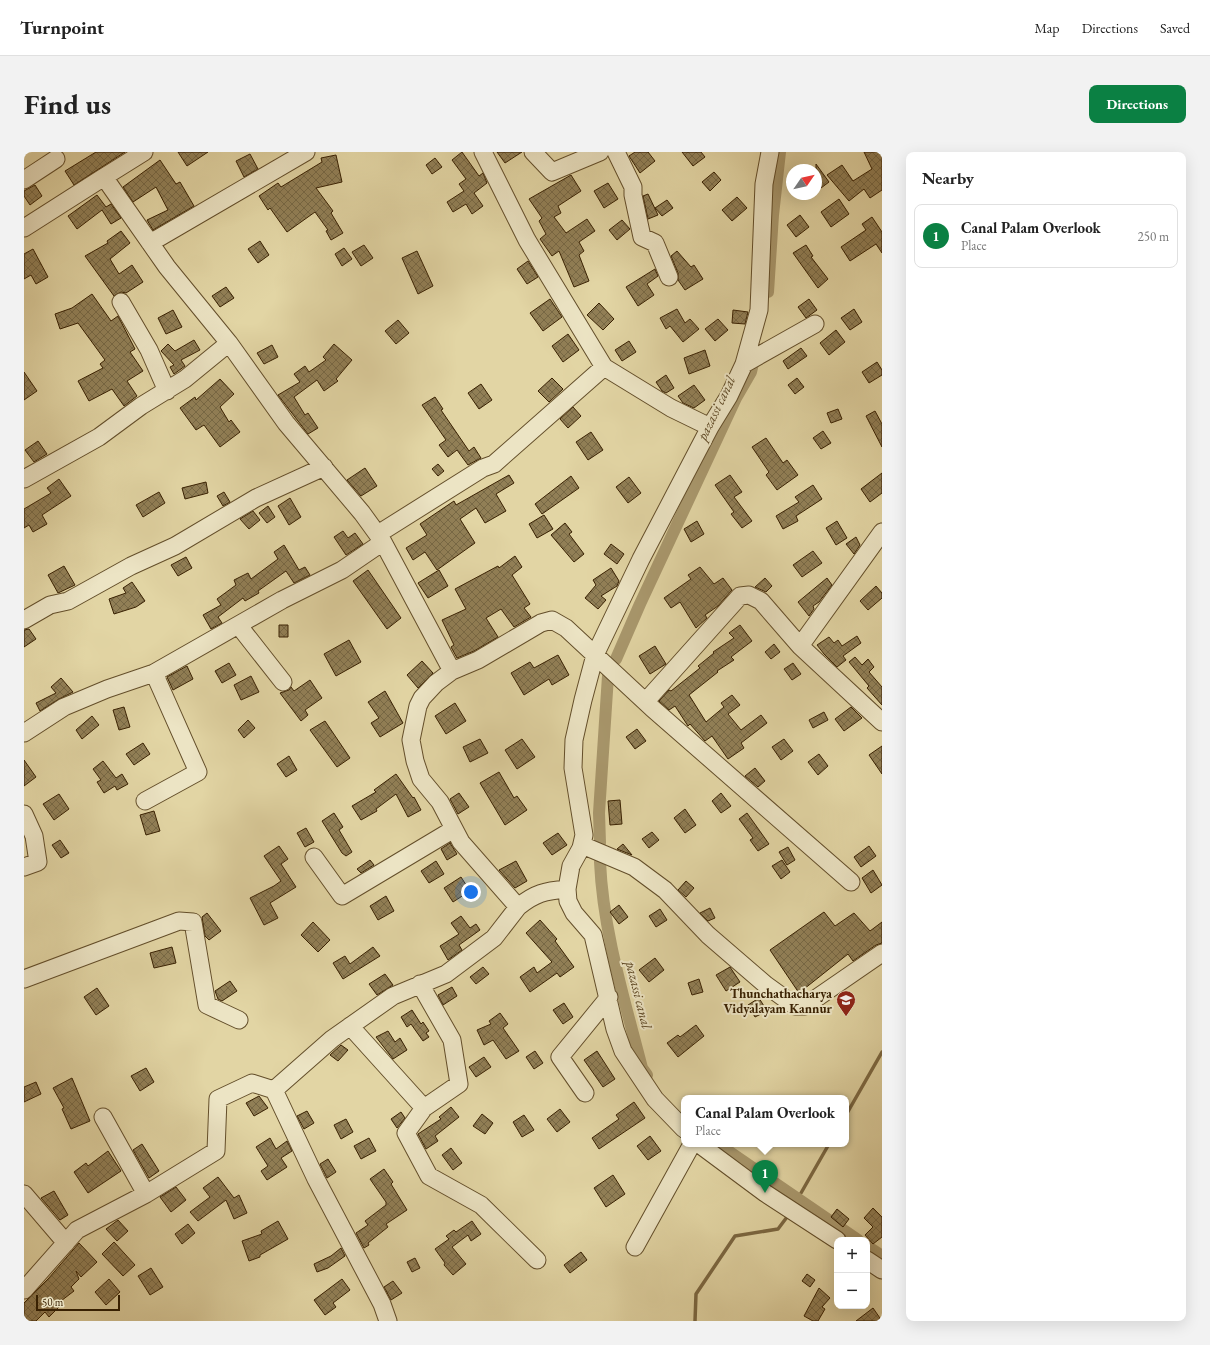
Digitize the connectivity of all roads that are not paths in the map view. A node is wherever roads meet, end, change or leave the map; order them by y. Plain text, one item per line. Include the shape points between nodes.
1 (144, 152) edge
2 (306, 152) edge
3 (483, 152) edge
4 (533, 152) edge
5 (600, 152) edge
6 (616, 152) edge
7 (770, 152) edge
8 (56, 159) dead end
9 (104, 177) junction
10 (24, 180) edge
11 (25, 224) edge
12 (150, 243) junction
13 (669, 277) dead end
14 (121, 302) dead end
15 (815, 324) dead end
16 (229, 344) junction
17 (744, 364) junction
18 (604, 367) junction
19 (167, 391) junction
20 (710, 427) junction
21 (324, 467) junction
22 (24, 479) edge
23 (882, 532) edge
24 (380, 538) junction
25 (24, 620) edge
26 (239, 626) junction
27 (800, 646) junction
28 (595, 655) junction
29 (452, 671) junction
30 (154, 673) junction
31 (283, 682) dead end
32 (646, 701) junction
33 (882, 722) edge
34 (24, 733) edge
35 (145, 801) dead end
36 (24, 814) edge
37 (454, 829) junction
38 (582, 845) junction
39 (314, 857) dead end
40 (24, 867) edge
41 (851, 882) dead end
42 (567, 890) junction
43 (518, 907) junction
44 (882, 953) edge
45 (24, 980) edge
46 (420, 984) junction
47 (609, 997) junction
48 (239, 1020) dead end
49 (350, 1026) junction
50 (274, 1090) junction
51 (585, 1093) dead end
52 (424, 1108) junction
53 (103, 1118) dead end
54 (681, 1125) edge
55 (690, 1147) edge
56 (703, 1147) edge
57 (24, 1194) edge
58 (146, 1194) junction
59 (834, 1238) edge
60 (66, 1243) junction
61 (635, 1247) dead end
62 (536, 1260) dead end
63 (870, 1262) edge
64 (882, 1270) edge
65 (24, 1290) edge
66 (388, 1321) edge

1 - 9 street
2 - 12 street
3 - 18 street via 527,240
4 - 5 street via 552,172
6 - 13 street via 633,187 632,195 642,237 655,243
7 - 17 street via 764,184 759,310
8 - 10 street
9 - 11 street
9 - 12 street
12 - 16 street
14 - 19 street via 149,350
15 - 17 street
16 - 19 street
16 - 21 street via 286,424
17 - 20 street
18 - 20 street via 671,408
18 - 24 street via 494,464 483,468
19 - 22 street via 89,443
20 - 28 street via 641,559
21 - 24 street
21 - 25 street via 256,498 175,546 130,566 68,602 50,605
23 - 27 street
24 - 26 street via 342,570 282,600
24 - 29 street
26 - 30 street
26 - 31 street
27 - 32 street via 761,601 749,595 740,596
27 - 33 street
28 - 29 street via 560,623 552,620 478,660
28 - 32 street
28 - 38 street via 574,740 572,768 584,835
29 - 37 street via 436,682 422,698 414,719 411,740 421,779 440,802
30 - 34 street via 64,707
30 - 35 street via 198,772
32 - 41 street
36 - 40 street via 34,836 38,862
37 - 39 street via 342,896
37 - 43 street via 461,842
38 - 42 street via 571,866
38 - 44 street via 634,867 665,890 708,936 795,1006 805,1006
42 - 43 street via 549,891 532,896
42 - 47 street via 568,901 574,913 593,935
43 - 46 street via 494,938 446,974
45 - 48 street via 179,921 193,922 207,1005
46 - 49 street via 392,996
46 - 52 street via 452,1040 459,1084
47 - 51 street via 560,1057
47 - 54 street via 623,1051 655,1099
49 - 50 street
49 - 52 street
50 - 58 street via 252,1082 218,1099 216,1150
50 - 66 street via 316,1179 382,1304
52 - 62 street via 406,1133 429,1176 481,1205
53 - 58 street
55 - 61 street
56 - 59 street via 765,1193
57 - 60 street
58 - 60 street via 77,1230
60 - 65 street
63 - 64 street

